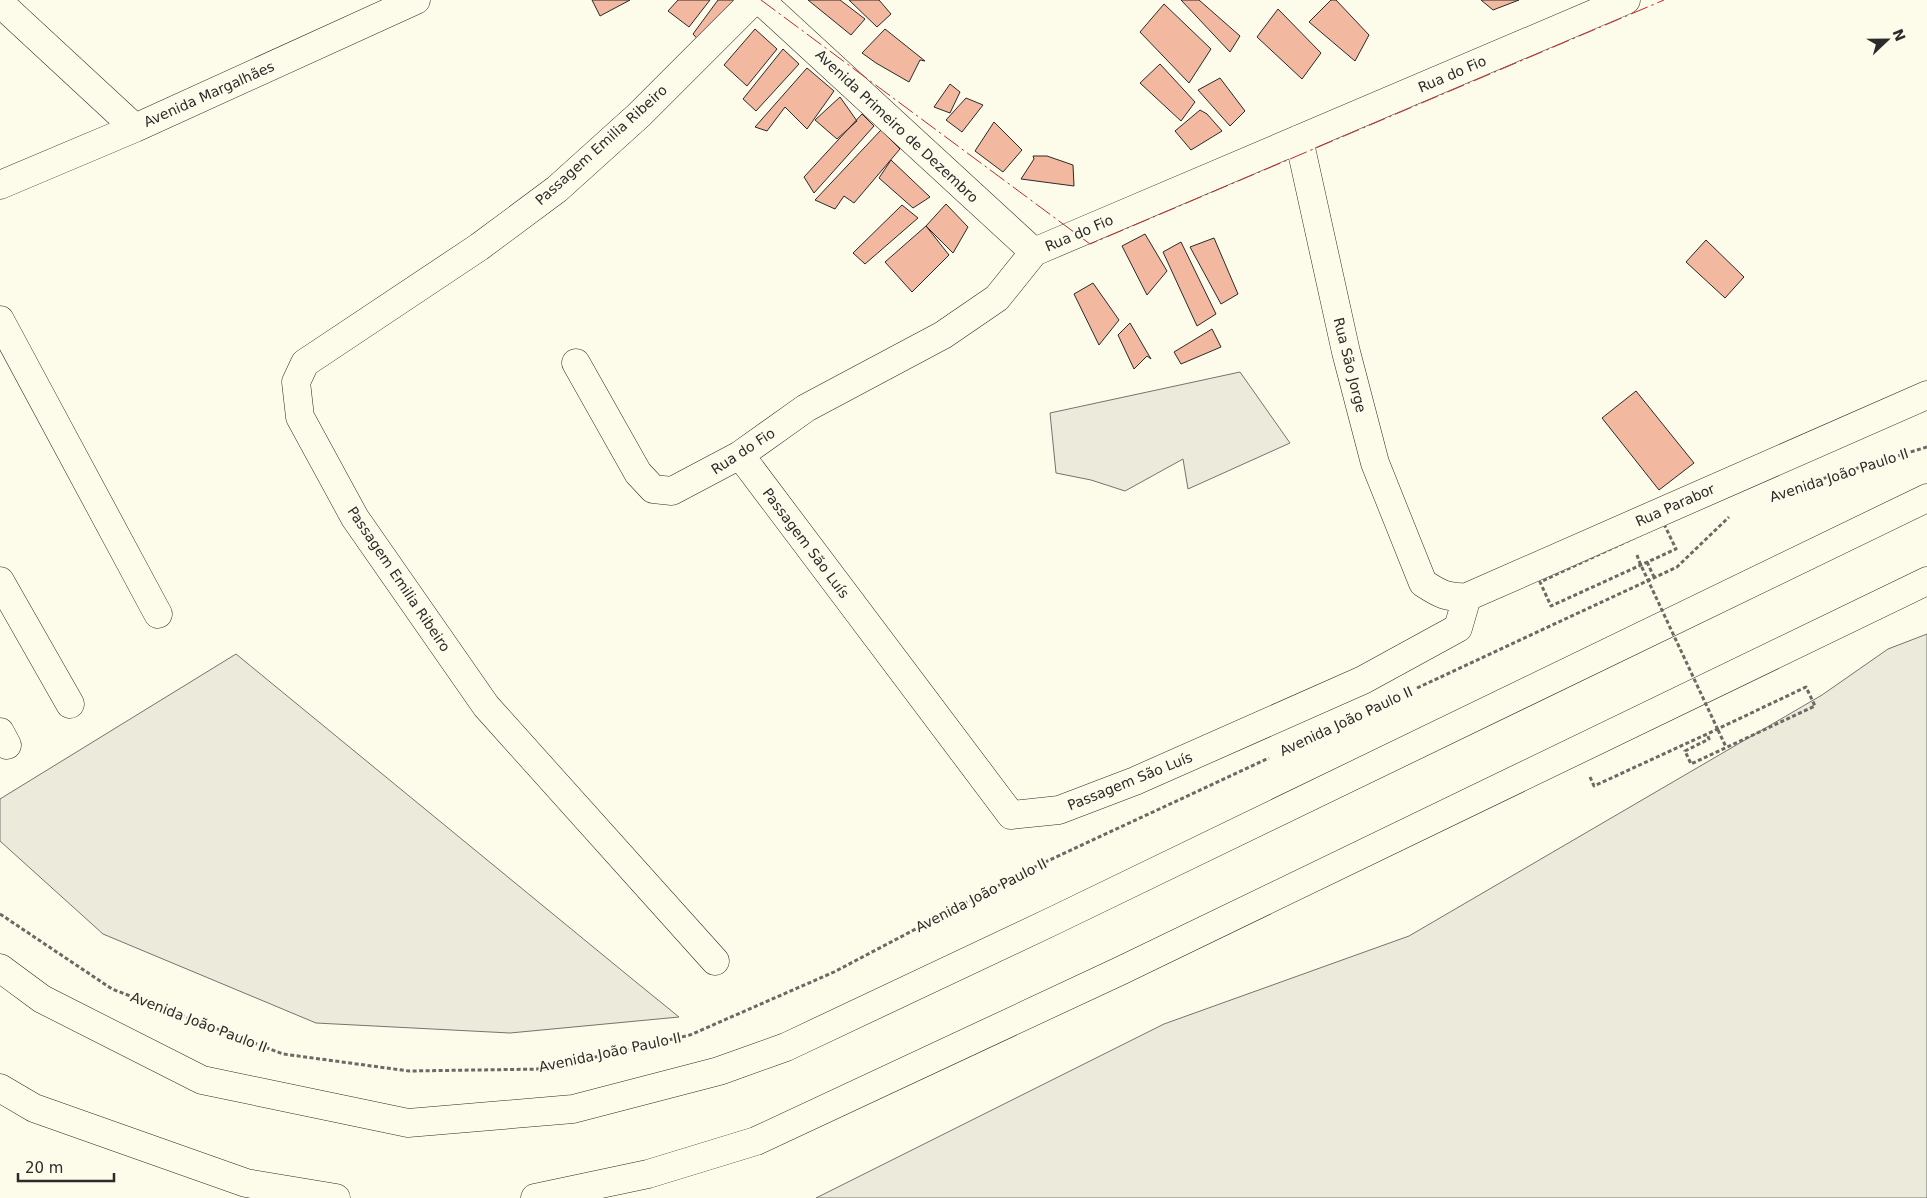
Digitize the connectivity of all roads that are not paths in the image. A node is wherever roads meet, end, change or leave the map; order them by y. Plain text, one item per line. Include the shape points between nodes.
1 (416, 0) edge
2 (754, 0) edge
3 (760, 0) edge
4 (1626, 0) edge
5 (0, 3) edge
6 (136, 128) junction
7 (1299, 139) junction
8 (0, 185) edge
9 (1034, 252) junction
10 (0, 320) edge
11 (576, 363) dead end
12 (1927, 395) edge
13 (740, 455) junction
14 (1927, 498) edge
15 (0, 581) edge
16 (1927, 582) edge
17 (1423, 583) joint
18 (1468, 597) junction
19 (158, 614) dead end
20 (70, 704) dead end
21 (715, 960) dead end
22 (0, 968) edge
23 (0, 1088) edge
24 (336, 1198) edge
25 (535, 1198) edge

1 - 6 street, Avenida Margalhães
2 - 21 street, Passagem Emilia Ribeiro via 638,115 557,189 479,247 305,363 296,382 300,417 354,518 486,706
3 - 9 street, Avenida Primeiro de Dezembro
4 - 7 street, Rua do Fio
5 - 6 street
6 - 8 street, Avenida Margalhães
7 - 9 street, Rua do Fio
7 - 17 street, Rua São Jorge via 1346,352 1375,463
9 - 13 street, Rua do Fio via 997,298 943,335 806,408
10 - 19 street
11 - 13 street, Rua do Fio via 638,473 653,489 672,492
12 - 18 street, Rua Parabor
13 - 18 street, Passagem São Luís via 1011,815 1059,810 1135,781 1363,680 1458,628
14 - 22 street via 786,1047 719,1071 573,1109 408,1123 202,1080 42,999
15 - 20 street
16 - 25 street via 1129,967 756,1141 648,1174
17 - 18 street, Rua Parabor via 1441,595
23 - 24 street via 34,1108 246,1184

